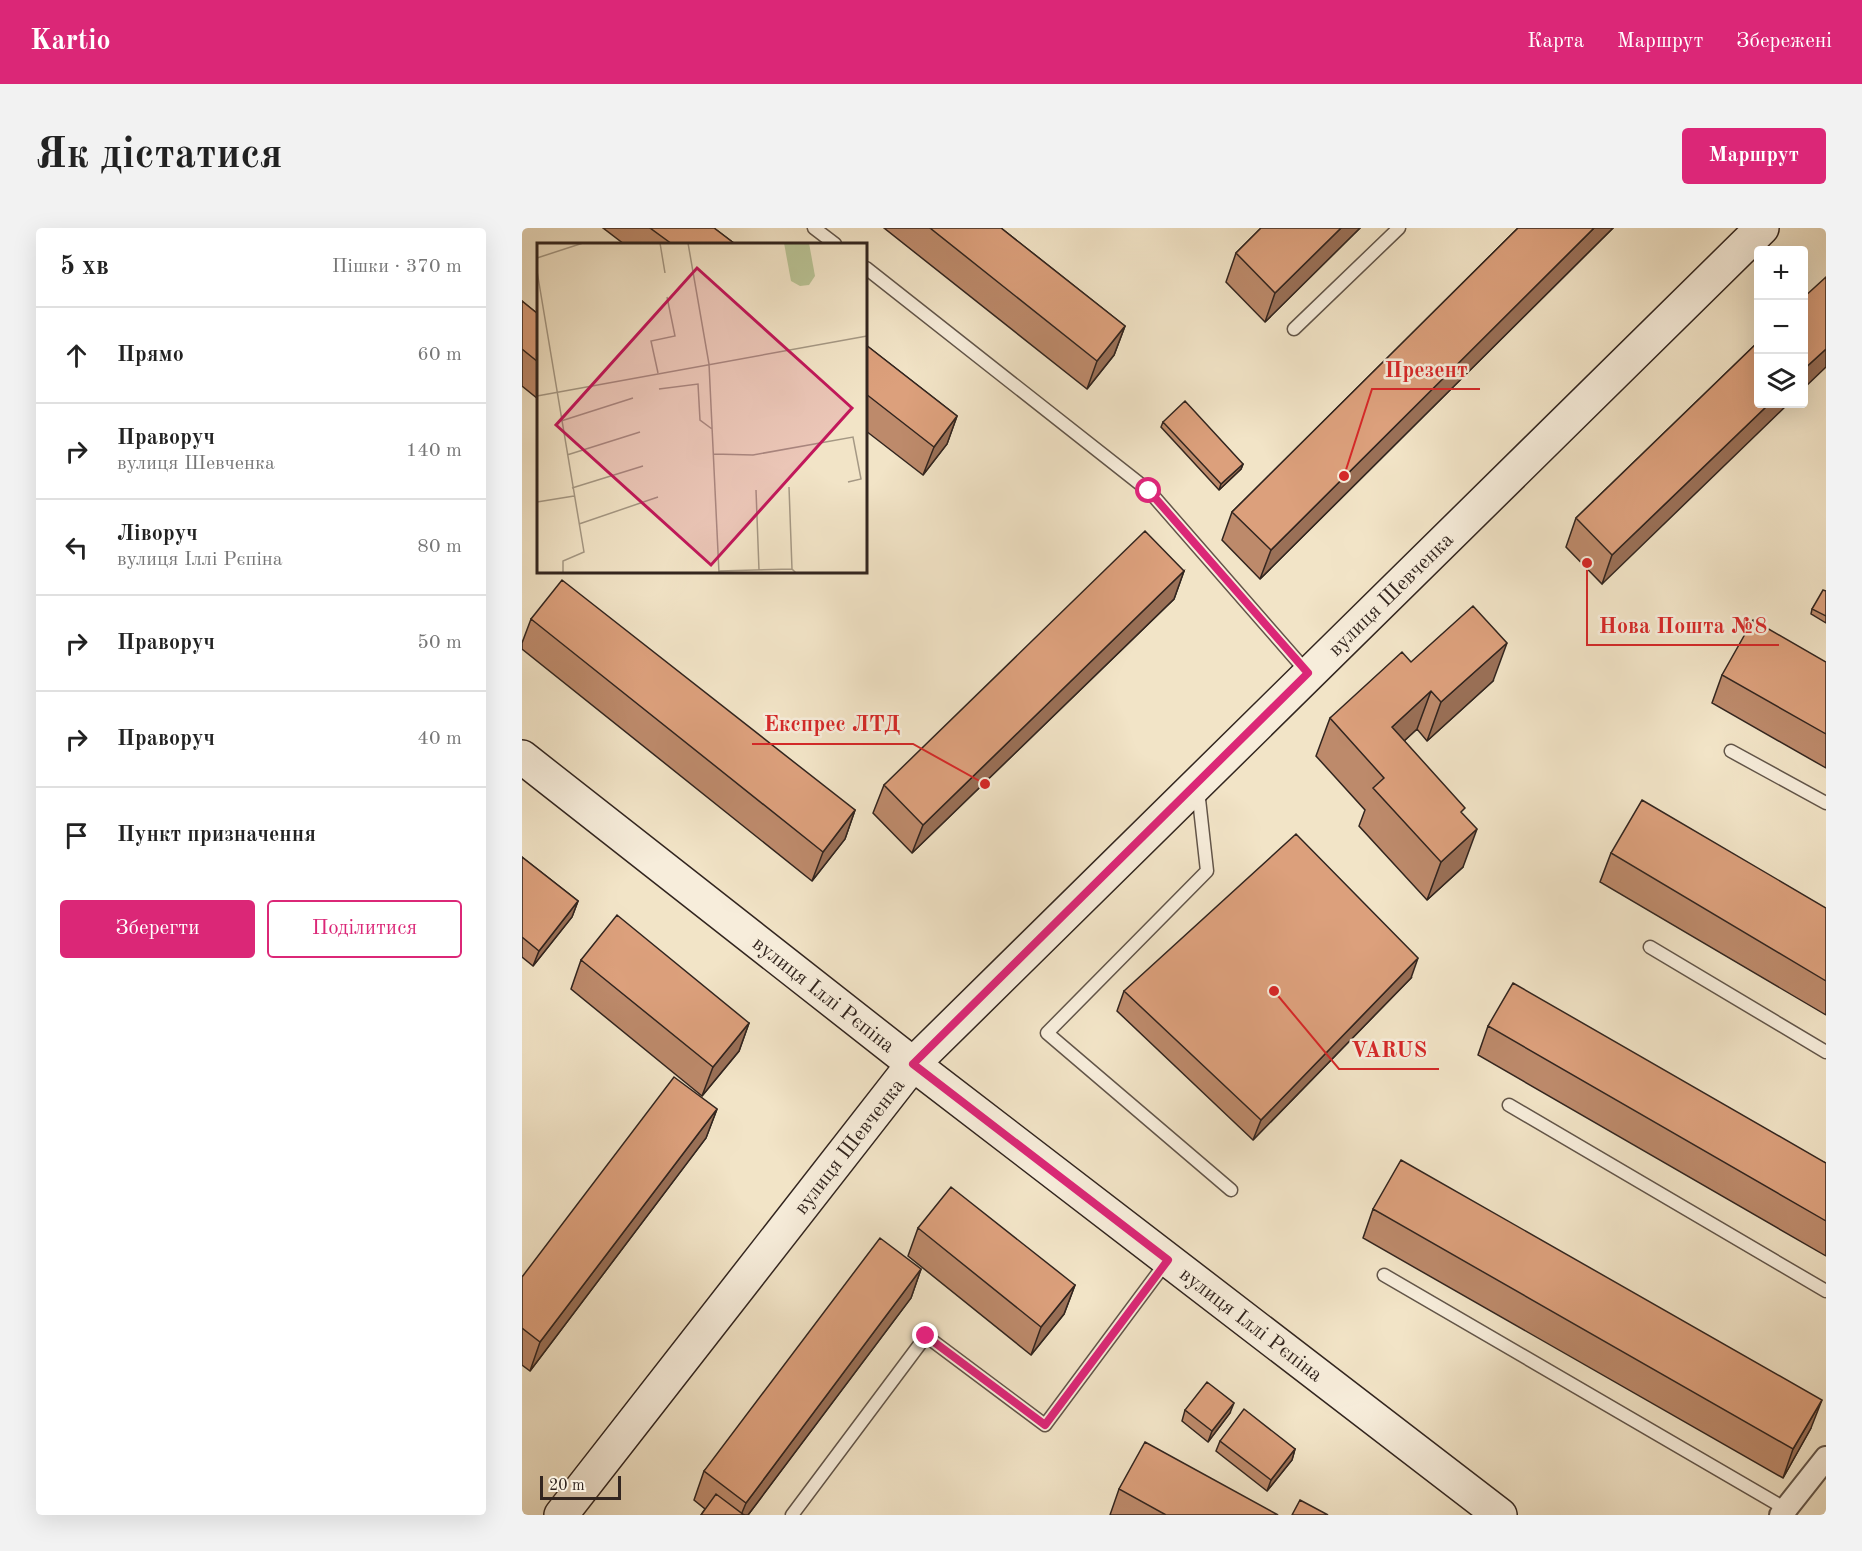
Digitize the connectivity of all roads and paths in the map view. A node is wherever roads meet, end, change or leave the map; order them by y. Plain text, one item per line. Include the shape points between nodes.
1 (814, 228) edge
2 (1399, 228) edge
3 (1762, 228) edge
4 (834, 243) edge
5 (867, 269) edge
6 (1294, 329) dead end
7 (1308, 673) junction
8 (1731, 751) dead end
9 (522, 757) edge
10 (1197, 783) junction
11 (1826, 803) edge
12 (1650, 947) dead end
13 (1826, 1052) edge
14 (913, 1064) junction
15 (1509, 1105) dead end
16 (1231, 1190) dead end
17 (1168, 1260) junction
18 (1384, 1275) dead end
19 (1826, 1291) edge
20 (1826, 1458) edge
21 (1783, 1512) edge
22 (561, 1515) edge
23 (792, 1515) edge
24 (1500, 1515) edge

1 - 4 lane
2 - 6 lane
3 - 7 street, вулиця Шевченка
5 - 7 lane via 1149,491
7 - 10 street, вулиця Шевченка
8 - 11 lane
9 - 14 street, вулиця Іллі Рєпіна
10 - 14 street, вулиця Шевченка
10 - 16 lane via 1207,872 1047,1033
12 - 13 lane
14 - 17 street, вулиця Іллі Рєпіна
14 - 22 street, вулиця Шевченка
15 - 19 lane
17 - 23 lane via 1045,1425 926,1336
17 - 24 street, вулиця Іллі Рєпіна
18 - 21 lane
20 - 21 street

